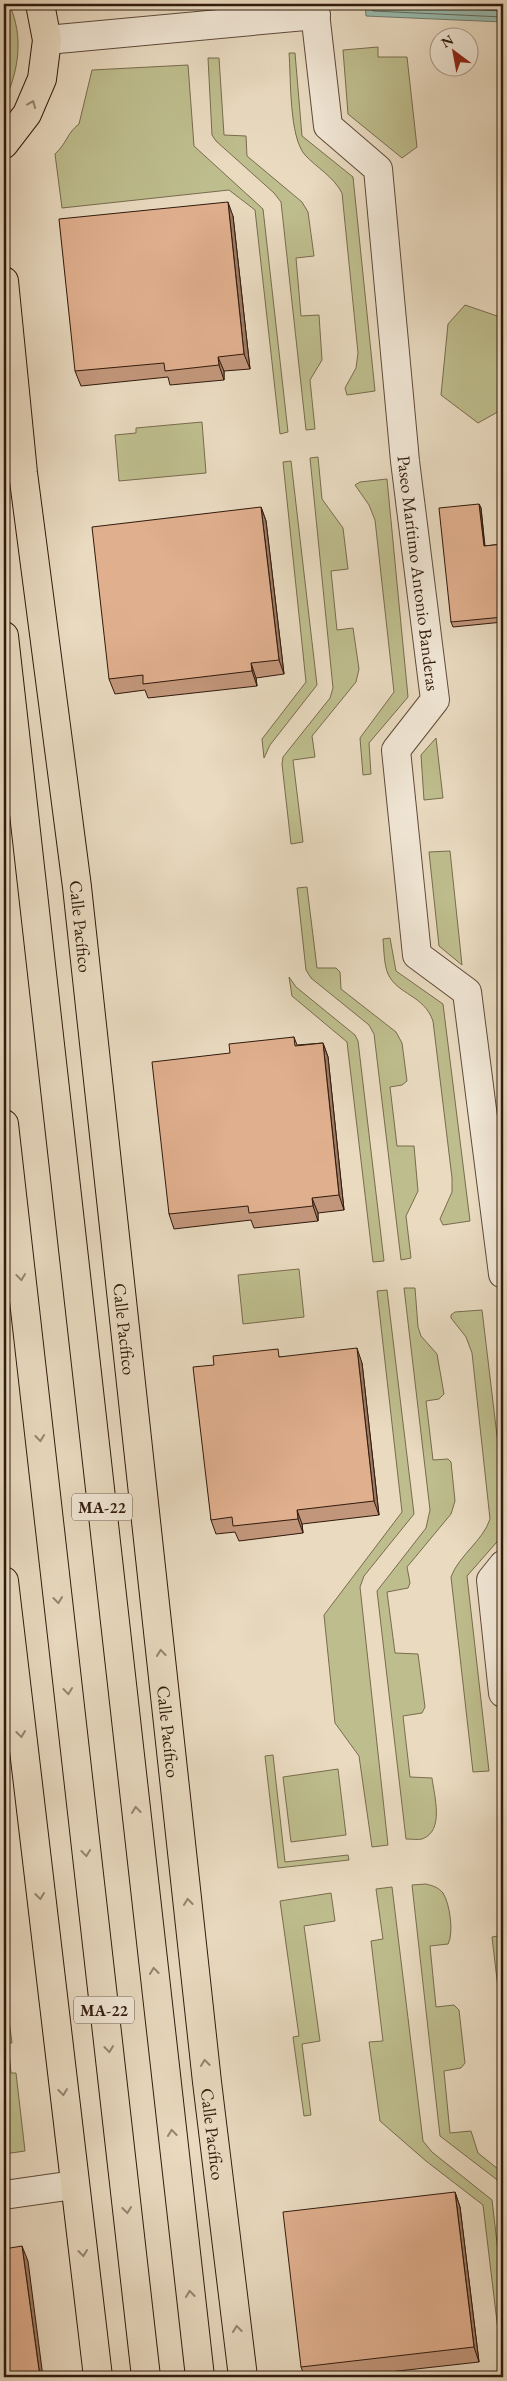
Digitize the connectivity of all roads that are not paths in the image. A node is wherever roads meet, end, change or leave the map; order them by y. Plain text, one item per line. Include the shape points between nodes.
1 (40, 4) edge
2 (315, 9) edge
3 (47, 40) junction
4 (4, 144) edge
5 (4, 281) edge
6 (4, 636) edge
7 (4, 1124) edge
8 (503, 1274) edge
9 (503, 1565) edge
10 (4, 1581) edge
11 (6, 1614) edge
12 (503, 1693) edge
13 (74, 2185) junction
14 (4, 2195) edge
15 (98, 2377) edge
16 (146, 2377) edge
17 (200, 2377) edge
18 (243, 2377) edge

1 - 3 main road
2 - 3 street
2 - 8 street, Paseo Marítimo Antonio Banderas via 328,126 378,170 405,461 435,700 396,750 417,955 467,992
4 -> 3 main road via 31,106 42,79
18 -> 5 main road, Calle Pacífico via 207,2082 77,887 23,473
17 -> 6 main road, MA-22
7 -> 16 main road, MA-22
9 - 12 street via 491,1580
10 - 11 main road
11 -> 13 main road
13 - 14 street
13 -> 15 main road

